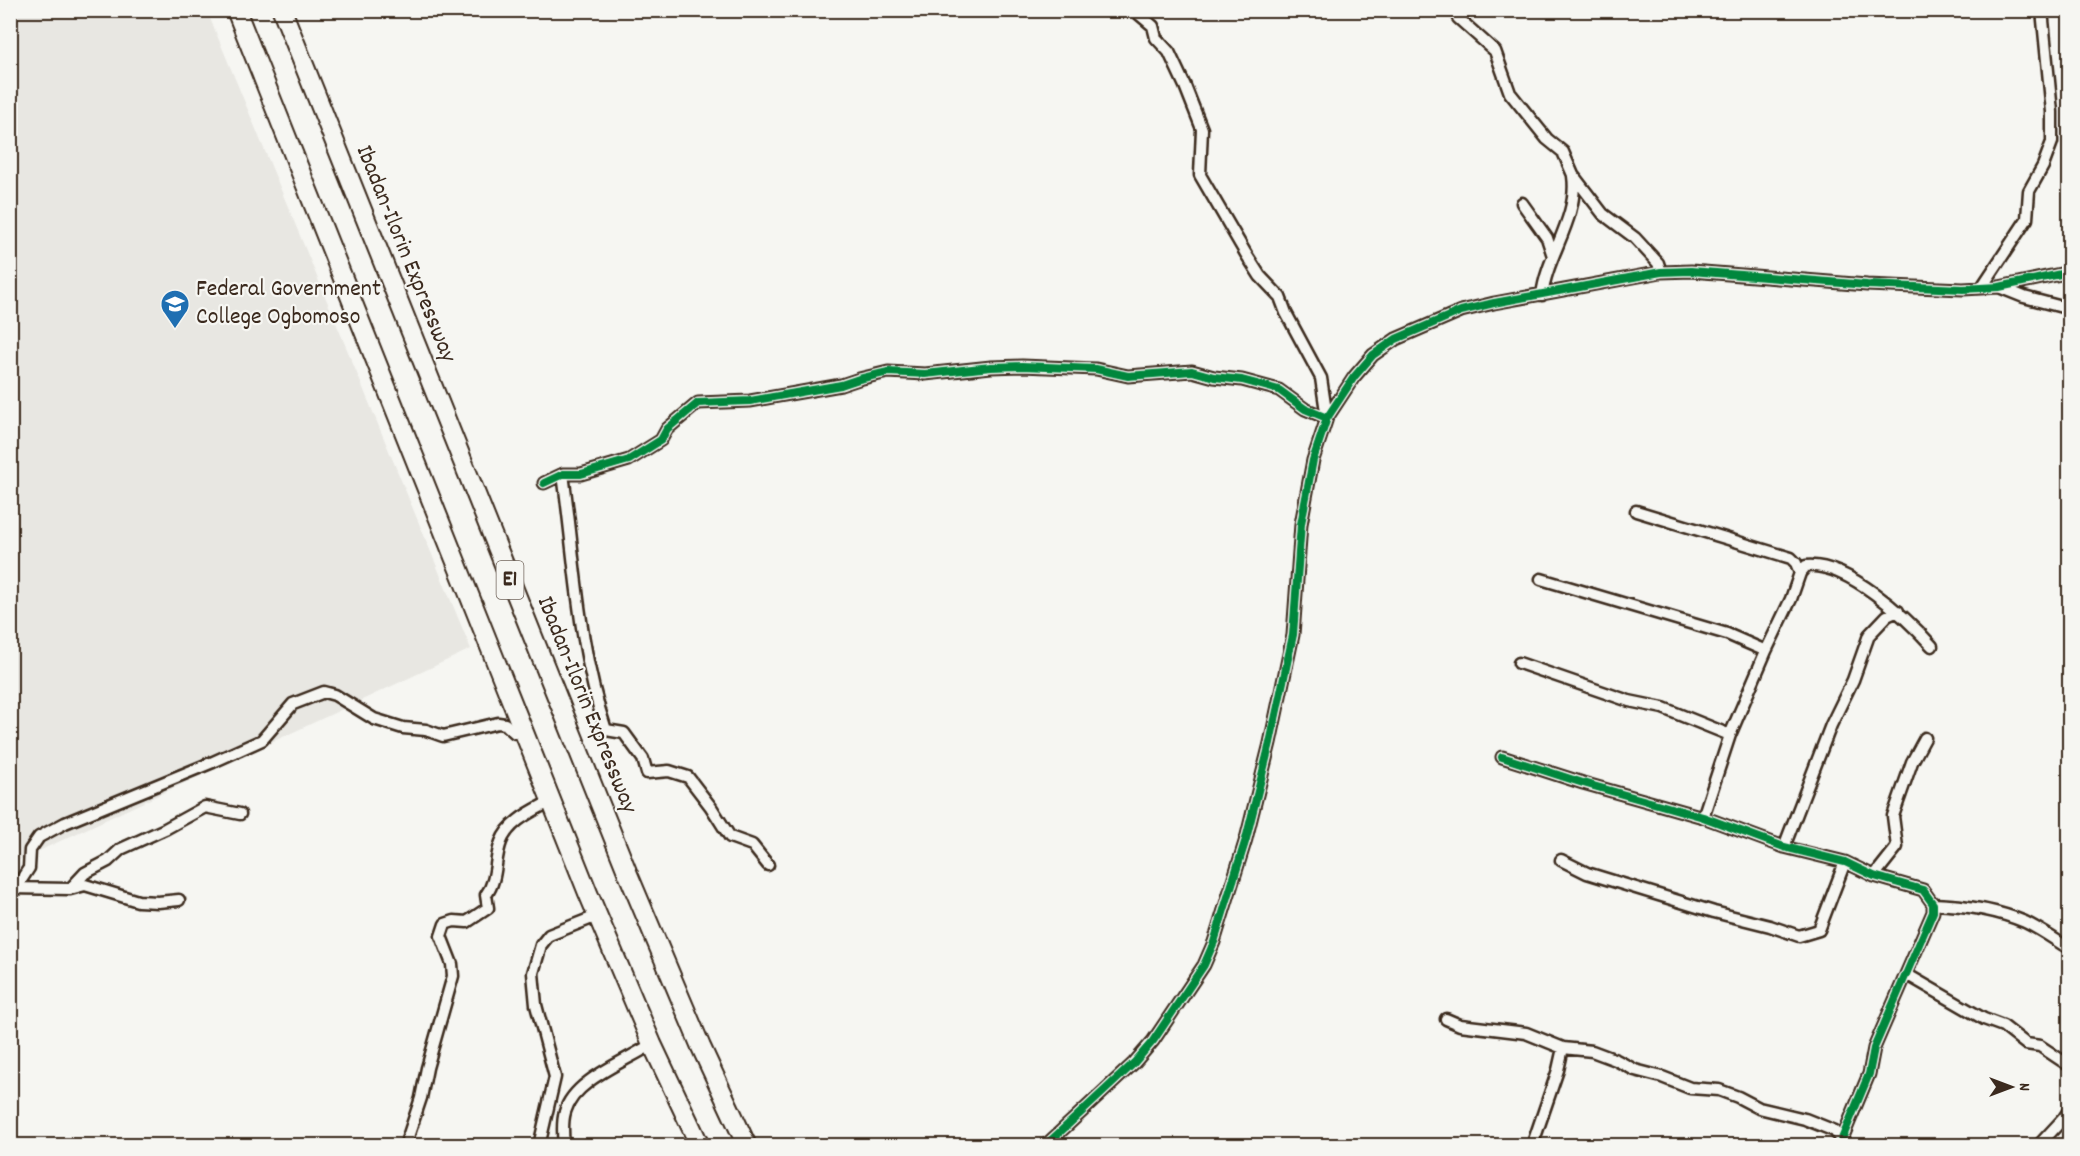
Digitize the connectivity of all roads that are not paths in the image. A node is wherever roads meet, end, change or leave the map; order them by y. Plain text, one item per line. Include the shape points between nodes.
1 (236, 10) edge
2 (282, 10) edge
3 (1134, 10) edge
4 (2042, 10) edge
5 (1458, 18) dead end
6 (1573, 175) junction
7 (1522, 203) dead end
8 (1553, 256) junction
9 (1661, 272) junction
10 (2070, 272) edge
11 (1982, 287) junction
12 (1999, 287) junction
13 (1542, 295) junction
14 (2070, 309) edge
15 (1327, 418) junction
16 (563, 474) junction
17 (544, 483) dead end
18 (1636, 511) dead end
19 (1800, 573) junction
20 (1541, 579) dead end
21 (1898, 611) junction
22 (1932, 646) dead end
23 (1766, 651) junction
24 (1519, 663) dead end
25 (523, 731) junction
26 (1730, 735) junction
27 (1925, 738) dead end
28 (1502, 757) dead end
29 (551, 801) junction
30 (240, 814) dead end
31 (1703, 817) junction
32 (1784, 847) junction
33 (1561, 860) dead end
34 (1845, 862) junction
35 (768, 865) dead end
36 (1874, 876) junction
37 (13, 888) edge
38 (70, 889) junction
39 (179, 900) dead end
40 (1933, 904) junction
41 (597, 916) junction
42 (2070, 949) edge
43 (1906, 974) junction
44 (1446, 1019) dead end
45 (652, 1044) junction
46 (1563, 1048) junction
47 (2070, 1066) edge
48 (2068, 1116) edge
49 (1840, 1143) edge
50 (405, 1146) edge
51 (539, 1146) edge
52 (564, 1146) edge
53 (700, 1146) edge
54 (747, 1146) edge
55 (1045, 1146) edge
56 (1532, 1146) edge
57 (2038, 1146) edge

1 - 25 highway, E1
2 - 54 highway, Ibadan-Ilorin Expressway / E1 via 628,874
3 - 15 street via 1153,26 1156,38 1169,52 1202,129 1200,175 1260,276 1280,297 1321,378
4 - 11 street via 2052,142 2029,191 2026,219
5 - 6 street via 1495,51 1510,93 1547,139 1563,152
6 - 8 street via 1572,204
6 - 9 street via 1603,214 1646,249
7 - 8 street via 1546,238
8 - 13 street
9 - 11 street via 1700,271 1867,285
9 - 13 street
10 - 12 street
11 - 12 street
12 - 14 street
13 - 15 street via 1461,311 1396,339 1373,355 1354,376
15 - 16 street via 1305,409 1279,390 1192,371 1128,376 1096,369 1022,366 925,374 888,372 841,385 750,401 698,403 661,440 629,460 581,474
15 - 55 street via 1313,460 1301,525 1293,635 1270,743 1237,874 1214,942 1204,965 1154,1041
16 - 17 street
16 - 35 street via 581,616 595,697 606,730 624,733 643,759 647,773 669,771 688,777 730,837 752,845
18 - 19 street via 1791,558
19 - 21 street via 1806,566 1818,564 1844,575
19 - 23 street
20 - 23 street via 1727,634
21 - 22 street
21 - 32 street via 1887,616 1869,635
23 - 26 street
24 - 26 street via 1629,701 1663,708
25 - 29 highway, E1
25 - 37 street via 515,733 498,723 443,736 374,719 324,692 293,704 262,740 39,837 30,850 29,868
26 - 31 street
27 - 36 street via 1893,816 1897,847
28 - 31 street
29 - 41 highway, E1
29 - 50 street via 516,821 501,841 492,888 486,895 488,908 467,922 445,924 441,936 453,976 422,1098
30 - 38 street via 205,807 122,849 85,873
31 - 32 street
32 - 34 street
33 - 34 street via 1587,873 1799,936 1819,930
34 - 36 street
36 - 40 street via 1923,890
37 - 38 street
38 - 39 street via 85,885 138,901
40 - 42 street via 2008,916
40 - 43 street
41 - 45 highway, E1
41 - 51 street via 549,935 541,945 533,974 536,1005 555,1077
43 - 47 street
43 - 49 street
44 - 46 street via 1460,1025 1526,1033
45 - 52 street via 611,1067 573,1096 565,1112
45 - 53 highway, E1
46 - 49 street via 1592,1051 1690,1088 1719,1090 1760,1108 1805,1119 1835,1131
46 - 56 street
48 - 57 street

